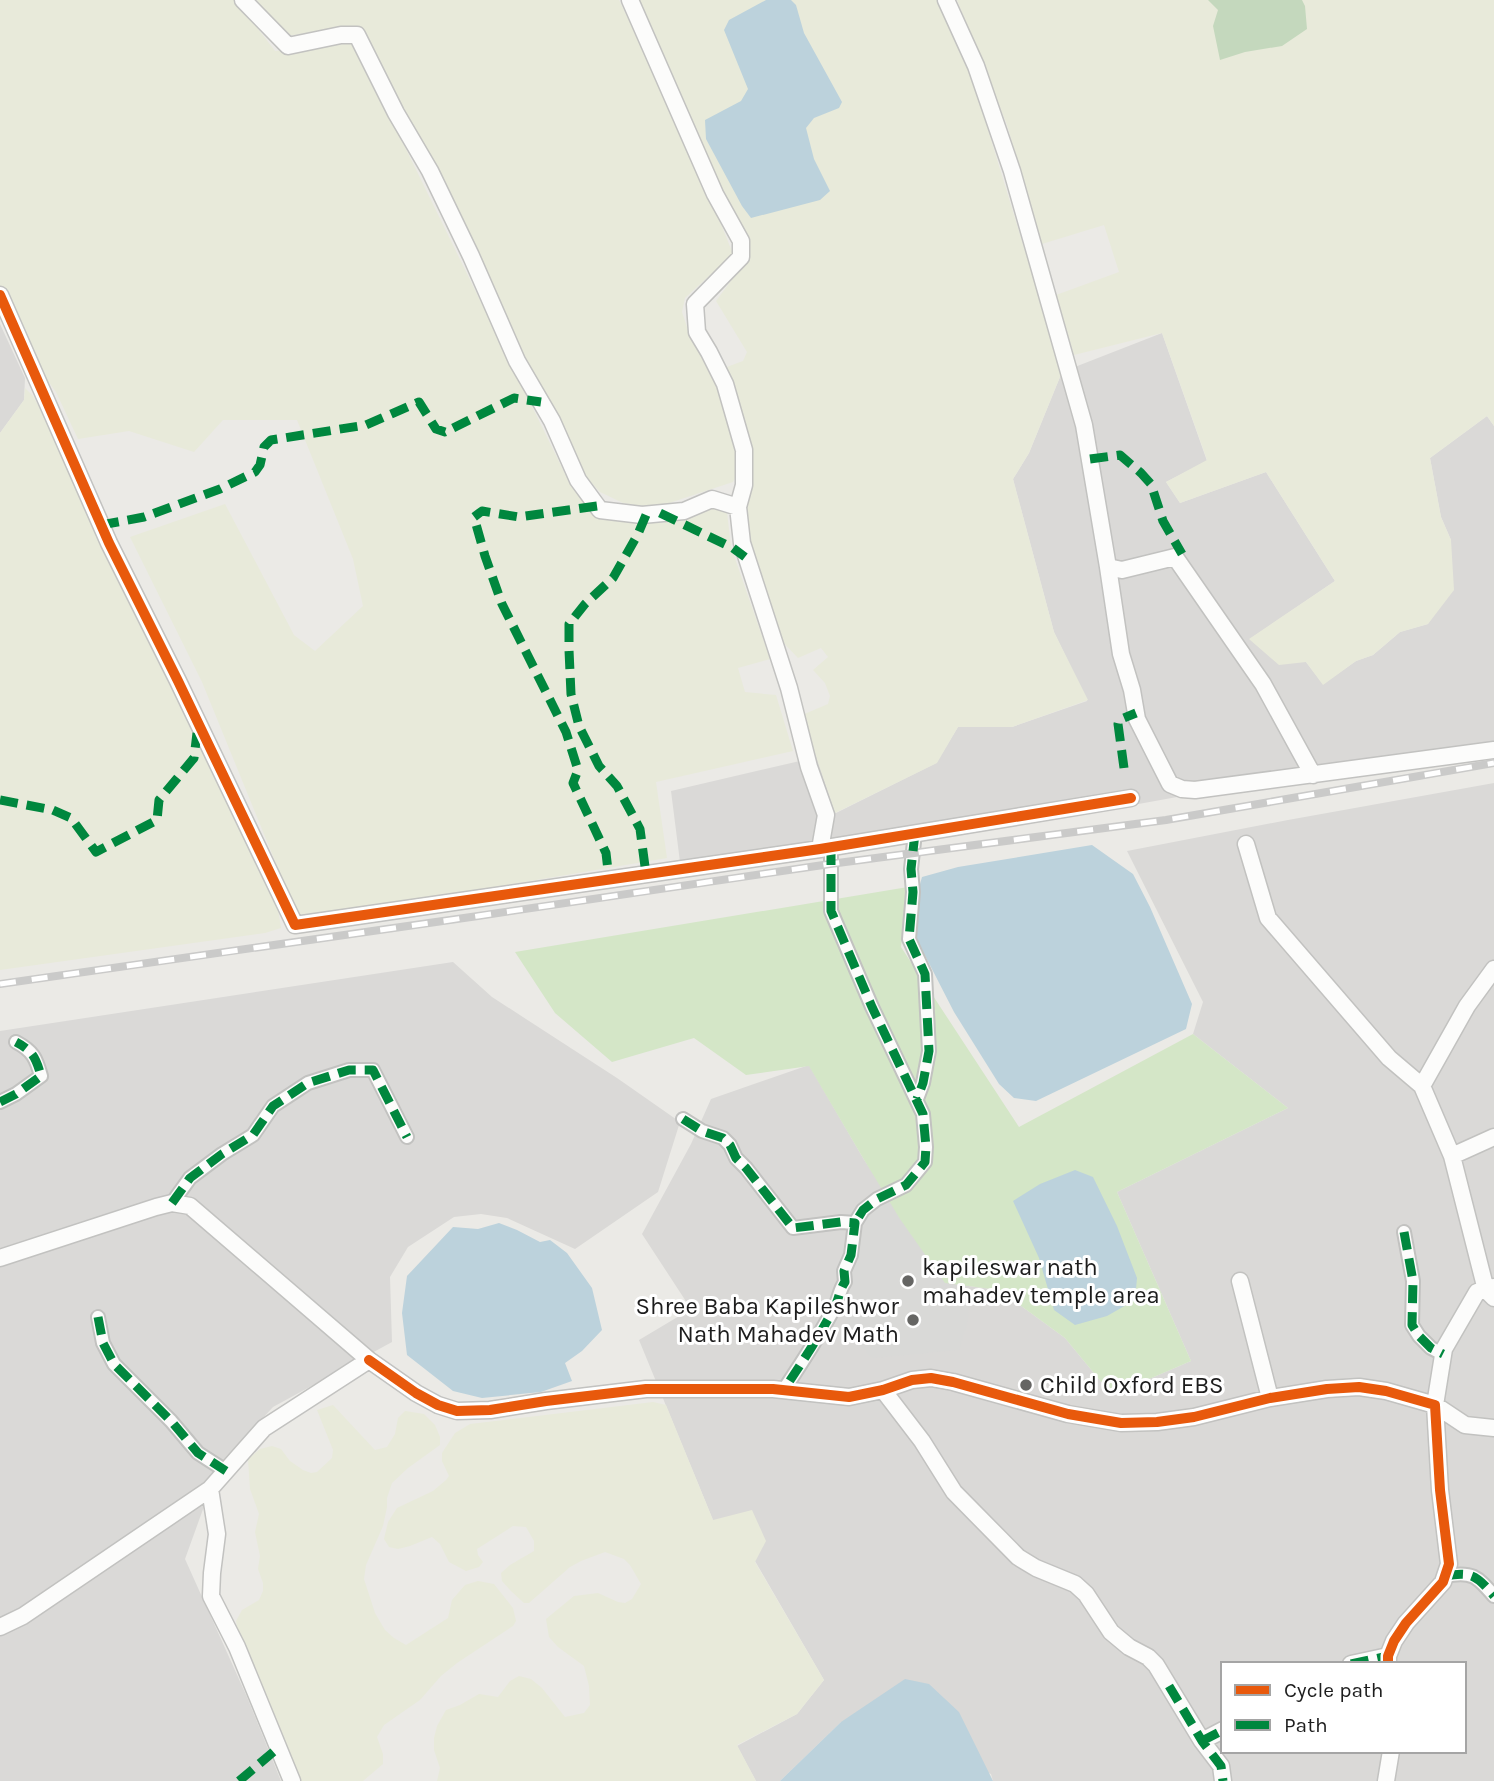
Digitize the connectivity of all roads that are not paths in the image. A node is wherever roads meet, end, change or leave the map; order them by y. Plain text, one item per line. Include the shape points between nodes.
1 (243, 0) edge
2 (630, 0) edge
3 (946, 0) edge
4 (0, 295) edge
5 (738, 507) junction
6 (1108, 567) junction
7 (1494, 750) edge
8 (1312, 775) junction
9 (1131, 798) dead end
10 (915, 833) junction
11 (1246, 844) dead end
12 (826, 848) junction
13 (1494, 969) edge
14 (16, 1042) dead end
15 (1422, 1086) junction
16 (917, 1099) junction
17 (0, 1102) edge
18 (682, 1119) dead end
19 (407, 1137) dead end
20 (1494, 1137) edge
21 (1452, 1156) junction
22 (172, 1203) junction
23 (855, 1223) junction
24 (1404, 1232) dead end
25 (0, 1258) edge
26 (1240, 1281) dead end
27 (1491, 1292) edge
28 (98, 1317) dead end
29 (1443, 1354) junction
30 (369, 1360) junction
31 (883, 1390) junction
32 (783, 1391) junction
33 (1270, 1398) junction
34 (1435, 1405) junction
35 (1494, 1428) edge
36 (226, 1471) junction
37 (210, 1489) junction
38 (1445, 1576) junction
39 (1494, 1596) edge
40 (0, 1627) edge
41 (1388, 1660) edge
42 (1370, 1662) edge
43 (1221, 1731) edge
44 (1202, 1741) junction
45 (1391, 1753) edge
46 (292, 1781) edge
47 (1223, 1781) edge
48 (1386, 1781) edge

1 - 5 street via 288,46 357,35 430,171 517,361 552,421 578,480 600,510 642,515 684,512 712,499
2 - 5 street via 715,194 741,241 741,257 695,304 696,332 725,384 744,450 744,485
3 - 6 street via 976,66 1012,172 1084,425
4 - 12 street via 109,543 295,925
5 - 12 street via 746,557 826,815
6 - 8 street via 1122,570 1175,557 1263,684
6 - 8 street via 1121,654 1137,719 1170,784 1195,790
7 - 8 street
9 - 10 street
10 - 12 street
10 - 16 street via 909,939 925,974 929,1051
11 - 15 street via 1268,918 1389,1058
12 - 16 street via 831,911
13 - 15 street via 1467,1006
14 - 17 street via 36,1058 41,1076
15 - 21 street
16 - 23 street via 923,1114 925,1162 906,1185 877,1199
18 - 23 street via 723,1138 793,1228
19 - 22 street via 373,1070 349,1070 308,1083 273,1107 253,1135 190,1178
20 - 21 street
21 - 27 street
22 - 25 street
22 - 30 street via 190,1206
23 - 32 street via 837,1304
24 - 29 street via 1413,1281 1412,1325 1431,1348
26 - 33 street
27 - 29 street via 1477,1292
28 - 36 street via 103,1343 114,1364 198,1453
29 - 34 street
30 - 32 street via 416,1394 457,1411 646,1389
30 - 36 street via 264,1428
31 - 32 street via 849,1397
31 - 33 street via 930,1378 1121,1423 1194,1416
31 - 44 street via 954,1492 1018,1557 1075,1584 1111,1632 1148,1657
33 - 34 street via 1359,1387
34 - 35 street via 1465,1425
34 - 38 street via 1449,1563
36 - 37 street
37 - 40 street
37 - 46 street via 217,1534 211,1596
38 - 39 street via 1460,1573 1480,1579
38 - 41 street via 1406,1623
41 - 42 street
43 - 44 street
44 - 47 street via 1221,1766
45 - 48 street

